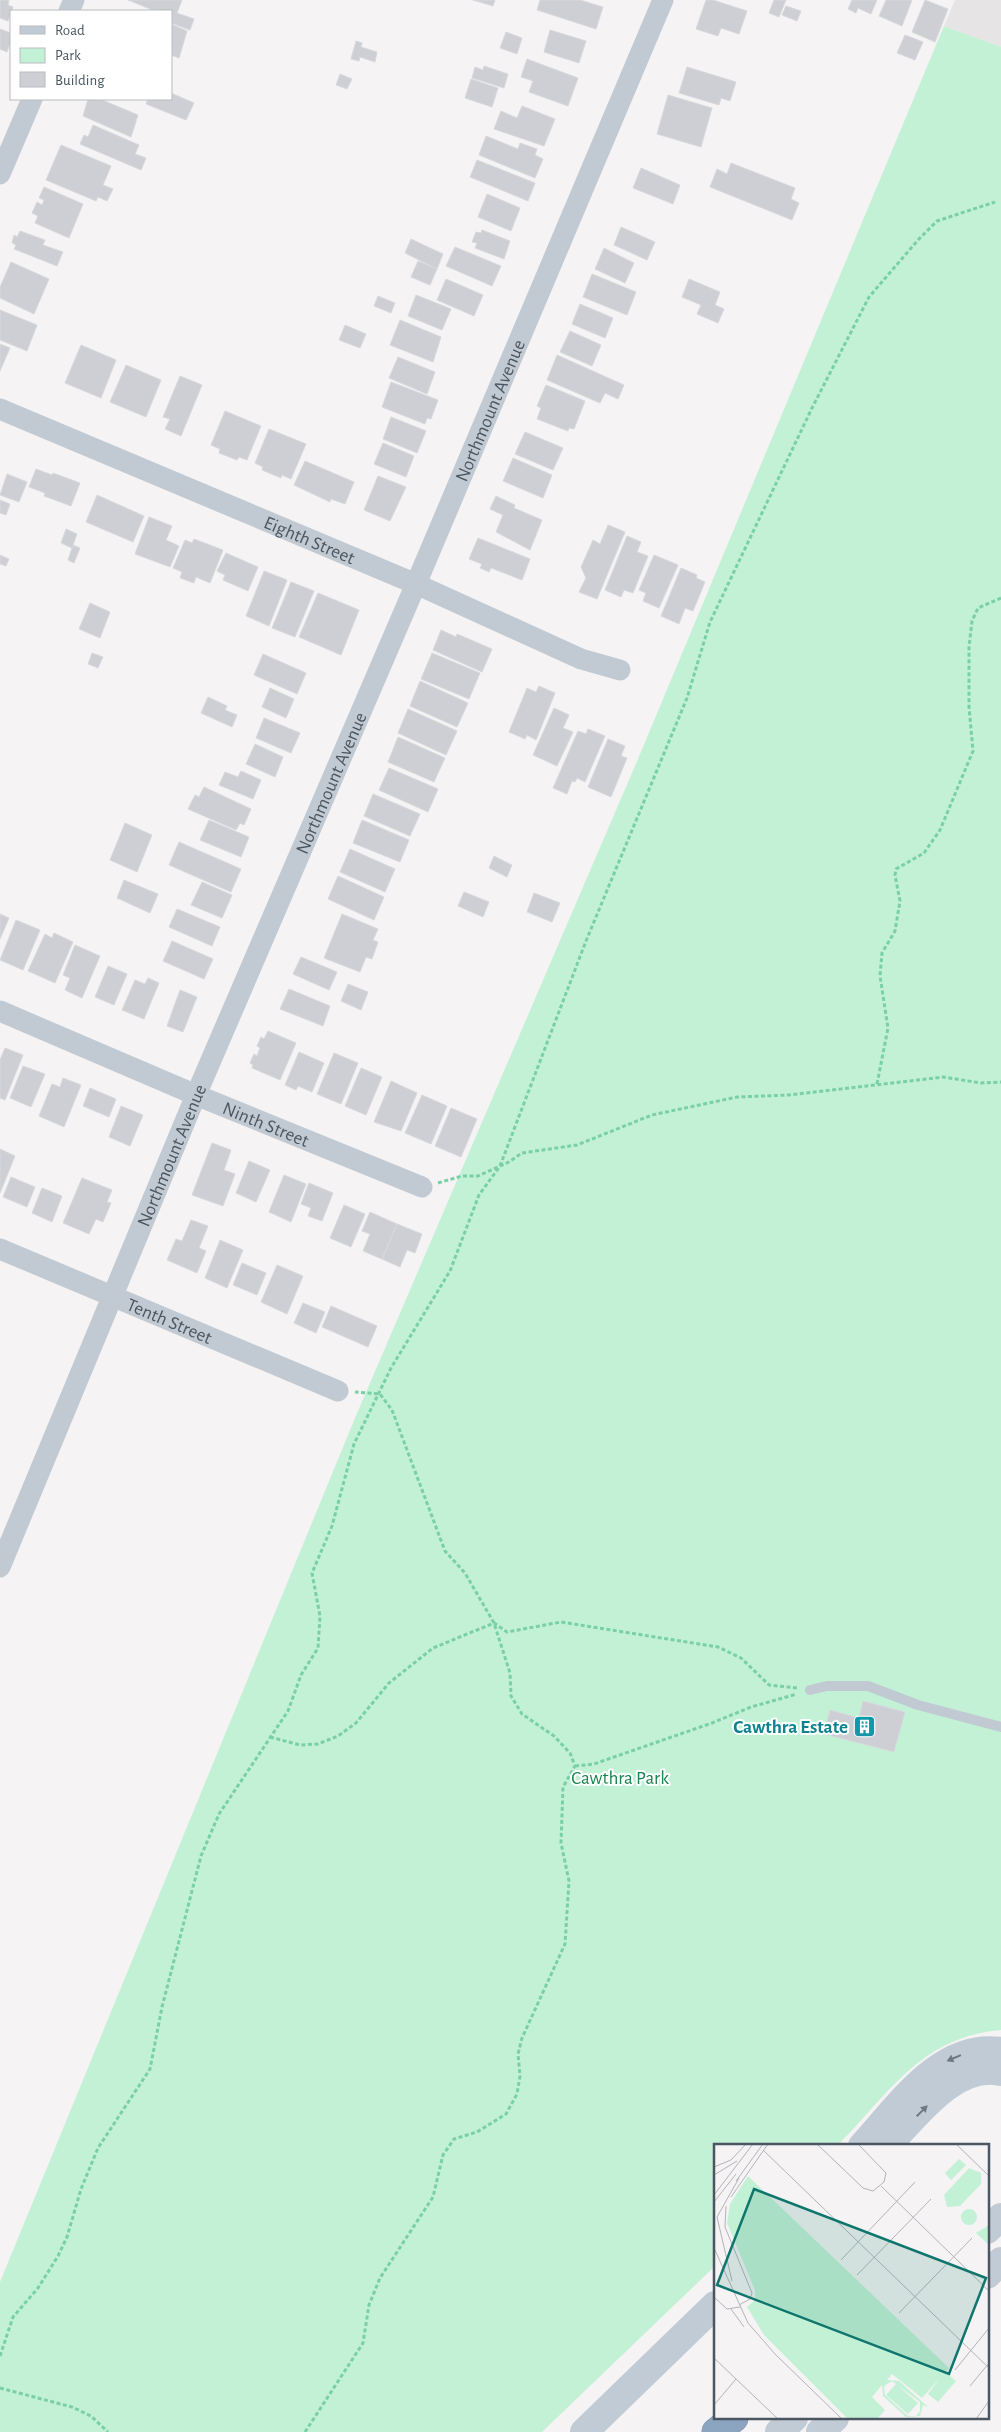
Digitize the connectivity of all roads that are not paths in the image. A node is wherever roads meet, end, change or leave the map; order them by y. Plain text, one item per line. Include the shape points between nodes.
1 (663, 0) edge
2 (32, 100) edge
3 (0, 174) edge
4 (0, 409) edge
5 (416, 584) junction
6 (620, 670) dead end
7 (0, 1011) edge
8 (196, 1095) junction
9 (422, 1188) road end
10 (0, 1249) edge
11 (114, 1297) junction
12 (338, 1391) road end
13 (0, 1567) edge
14 (810, 1690) road end
15 (1001, 1727) edge
16 (1001, 2051) edge
17 (1001, 2072) edge
18 (864, 2144) edge
19 (889, 2144) edge
20 (1001, 2217) edge
21 (988, 2229) edge
22 (1001, 2261) edge
23 (988, 2273) edge
24 (714, 2306) edge
25 (731, 2420) edge
26 (792, 2420) edge
27 (833, 2420) edge
28 (584, 2432) edge
29 (716, 2432) edge
30 (779, 2432) edge
31 (820, 2432) edge

1 - 5 street, Northmount Avenue
2 - 3 street
4 - 5 street, Eighth Street
5 - 6 street, Eighth Street via 582,659
5 - 8 street, Northmount Avenue
7 - 8 street, Ninth Street
8 - 9 street, Ninth Street
8 - 11 street, Northmount Avenue
10 - 11 street, Tenth Street
11 - 12 street, Tenth Street
11 - 13 street, Northmount Avenue
14 - 15 lane via 827,1686 868,1686 918,1705
16 -> 18 main road via 971,2053 940,2065
19 -> 17 main road via 941,2091 981,2072
20 - 21 main road
22 - 23 main road
24 - 28 main road
25 - 29 highway
26 - 30 main road
27 - 31 main road

